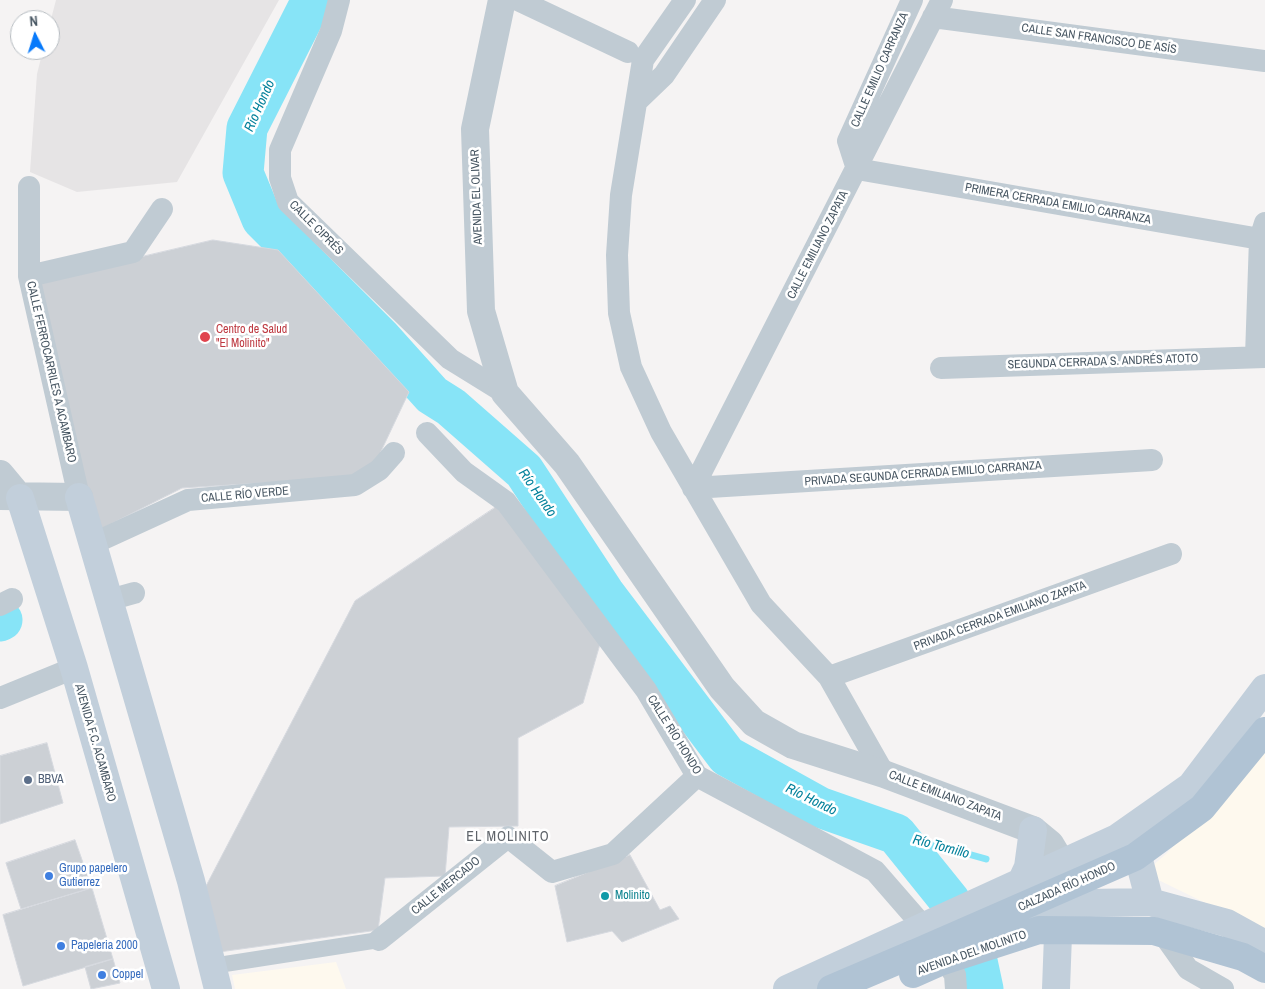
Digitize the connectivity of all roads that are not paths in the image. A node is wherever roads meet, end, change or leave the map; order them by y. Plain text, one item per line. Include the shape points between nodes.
1 (339, 0) edge
2 (502, 0) edge
3 (518, 0) edge
4 (685, 0) edge
5 (715, 0) edge
6 (912, 0) edge
7 (937, 8) edge
8 (628, 52) dead end
9 (1265, 61) edge
10 (638, 100) junction
11 (857, 169) junction
12 (29, 187) dead end
13 (162, 209) dead end
14 (1262, 231) edge
15 (29, 276) junction
16 (1260, 356) edge
17 (941, 368) dead end
18 (505, 394) junction
19 (427, 433) dead end
20 (394, 453) dead end
21 (1152, 460) dead end
22 (0, 474) edge
23 (694, 488) junction
24 (79, 496) junction
25 (10, 497) edge
26 (92, 544) junction
27 (1171, 554) dead end
28 (74, 668) junction
29 (829, 677) junction
30 (1265, 688) edge
31 (0, 698) edge
32 (1265, 731) edge
33 (884, 774) junction
34 (697, 776) junction
35 (1134, 826) junction
36 (1033, 830) junction
37 (1062, 864) junction
38 (1022, 880) junction
39 (1150, 902) junction
40 (1087, 903) junction
41 (1059, 906) junction
42 (922, 925) junction
43 (1048, 933) junction
44 (379, 940) joint
45 (1265, 944) edge
46 (937, 950) junction
47 (1265, 969) edge
48 (215, 978) edge
49 (166, 989) edge
50 (787, 989) edge
51 (831, 989) edge
52 (849, 989) edge
53 (877, 989) edge
54 (956, 989) edge
55 (1056, 989) edge
56 (1223, 989) edge

1 - 18 street, CALLE CIPRÉS via 330,31 280,150 280,178 288,202 450,360
2 - 18 street, AVENIDA EL OLIVAR via 475,129 481,311
3 - 8 street
4 - 10 street, CALLE EMILIANO ZAPATA via 643,60
5 - 10 street via 664,75
6 - 11 street, CALLE EMILIO CARRANZA via 848,140
7 - 9 street, CALLE SAN FRANCISCO DE ASÍS
7 - 11 street, CALLE EMILIANO ZAPATA
10 - 23 street, CALLE EMILIANO ZAPATA via 621,195 617,255 619,313 631,367 661,432
11 - 14 street, PRIMERA CERRADA EMILIO CARRANZA
11 - 23 street, CALLE EMILIANO ZAPATA
12 - 15 street, CALLE FERROCARRILES A ACAMBARO
13 - 15 street via 133,252
14 - 16 street
15 - 24 street, CALLE FERROCARRILES A ACAMBARO
16 - 17 street, SEGUNDA CERRADA S. ANDRÉS ATOTO
18 - 33 street via 567,464 722,688 754,723 793,745
19 - 34 street, CALLE RÍO HONDO via 464,472 506,502 646,690
20 - 26 street, CALLE RÍO VERDE via 379,470 355,485 188,500
21 - 23 street, PRIVADA SEGUNDA CERRADA EMILIO CARRANZA
22 - 25 street
23 - 29 street, CALLE EMILIANO ZAPATA via 761,604
24 - 25 street
24 - 26 main road
25 - 28 main road, AVENIDA F.C. ACAMBARO
26 - 48 main road via 121,597
27 - 29 street, PRIVADA CERRADA EMILIANO ZAPATA
28 - 31 street
28 - 49 main road, AVENIDA F.C. ACAMBARO
29 - 33 street, CALLE EMILIANO ZAPATA
30 - 35 main road, CALZADA RÍO HONDO via 1191,786
32 - 51 main road, CALZADA RÍO HONDO, bridge via 1202,808 1135,856
33 - 36 street, CALLE EMILIANO ZAPATA
34 - 42 street, CALLE RÍO HONDO via 875,871
34 - 44 street, CALLE MERCADO via 613,854 552,872 508,837
35 - 37 main road, CALZADA RÍO HONDO via 1117,838
35 - 39 main road via 1135,845
36 - 37 street, CALLE EMILIANO ZAPATA via 1050,844
36 - 38 main road via 1028,867
37 - 38 main road, CALZADA RÍO HONDO
37 - 41 main road
38 - 42 main road, CALZADA RÍO HONDO
39 - 40 main road, CALZADA RÍO HONDO
39 - 45 main road, CALZADA RÍO HONDO via 1227,923
39 - 56 street via 1166,938 1188,969
40 - 41 main road, CALZADA RÍO HONDO
40 - 43 main road
41 - 43 main road
41 - 46 main road, CALZADA RÍO HONDO
42 - 46 street, CALLE RÍO HONDO
42 - 50 main road, CALZADA RÍO HONDO
43 - 47 main road, AVENIDA DEL MOLINITO, bridge via 1154,931 1243,957
43 - 53 main road, AVENIDA DEL MOLINITO, bridge via 940,962
43 - 55 main road
44 - 48 street, CALLE MERCADO
46 - 52 main road, CALZADA RÍO HONDO
46 - 54 street, CALLE RÍO HONDO via 955,975

